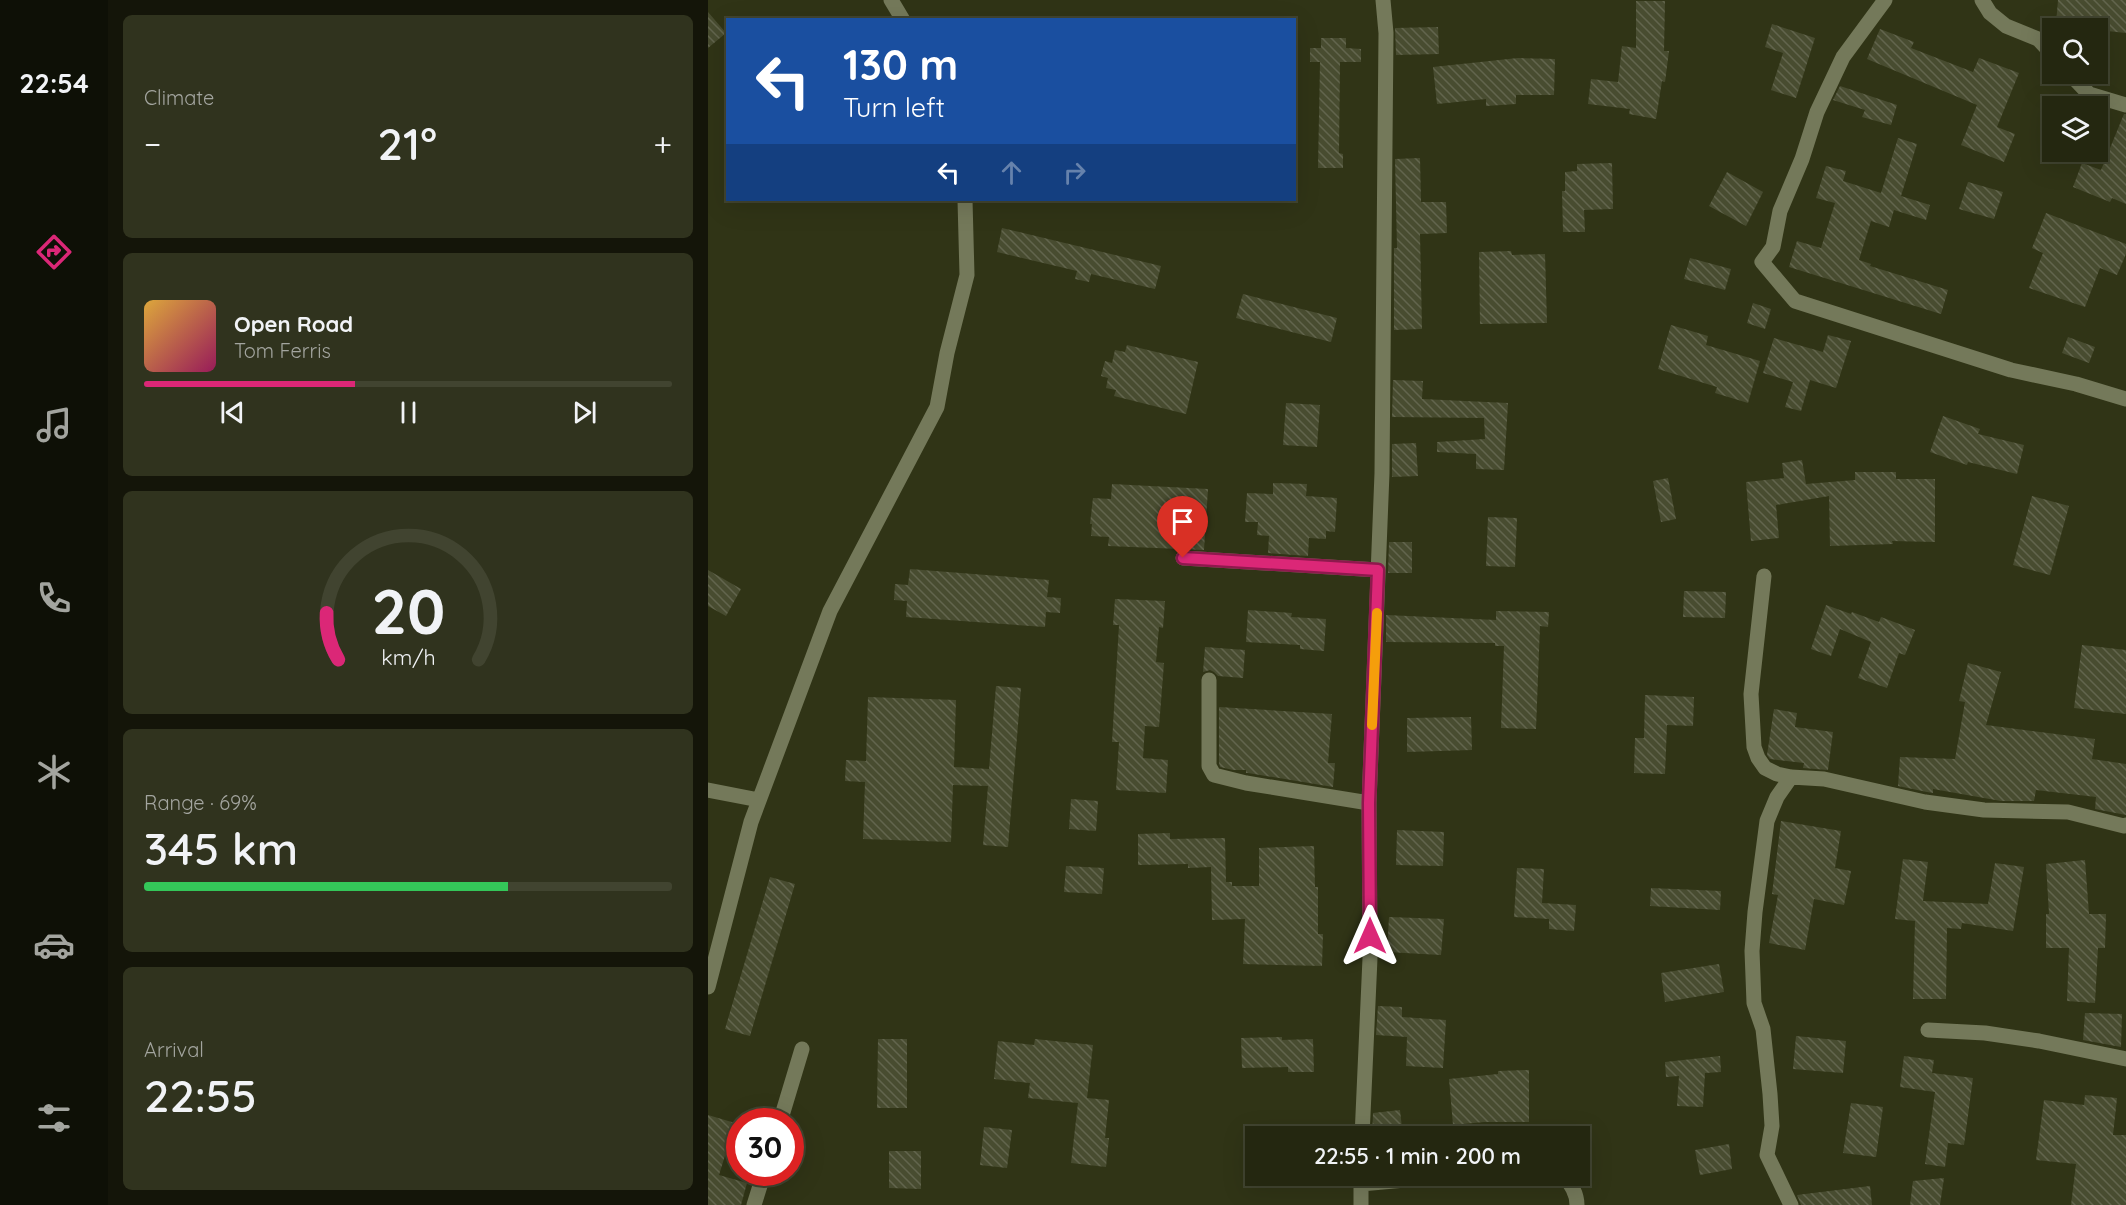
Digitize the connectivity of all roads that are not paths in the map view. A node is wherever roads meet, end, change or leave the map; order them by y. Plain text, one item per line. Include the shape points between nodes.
1 (891, 0) edge
2 (1383, 0) edge
3 (1885, 0) edge
4 (1982, 0) edge
5 (902, 18) edge
6 (2042, 43) edge
7 (2080, 84) edge
8 (2126, 105) edge
9 (965, 201) edge
10 (2126, 399) edge
11 (1183, 558) dead end
12 (1378, 570) junction
13 (1764, 576) dead end
14 (1209, 680) dead end
15 (1791, 777) junction
16 (708, 790) edge
17 (759, 800) junction
18 (1369, 803) junction
19 (2126, 825) edge
20 (708, 987) edge
21 (1928, 1030) dead end
22 (802, 1049) dead end
23 (2126, 1059) edge
24 (784, 1108) edge
25 (1362, 1126) edge
26 (760, 1186) edge
27 (1361, 1186) edge
28 (1572, 1186) edge
29 (754, 1205) edge
30 (1361, 1205) edge
31 (1577, 1205) edge
32 (1791, 1205) edge

1 - 5 street
2 - 12 street via 1386,33
3 - 10 street via 1843,57 1817,112 1780,211 1773,247 1762,262 1795,301 2011,369
4 - 6 street via 2006,26
7 - 8 street via 2089,94
9 - 17 street via 967,275 937,406 830,612
11 - 12 street
12 - 18 street
13 - 15 street via 1751,694 1754,747 1765,768
14 - 18 street via 1209,766 1214,775
15 - 19 street via 1824,779 1925,802 1984,810 2068,812
15 - 32 street via 1767,821 1752,951 1754,1003 1764,1029 1770,1094 1772,1126 1767,1155
16 - 17 street
17 - 20 street
18 - 25 street via 1370,958
21 - 23 street via 2006,1036
22 - 24 street
26 - 29 street
27 - 30 street
28 - 31 street

